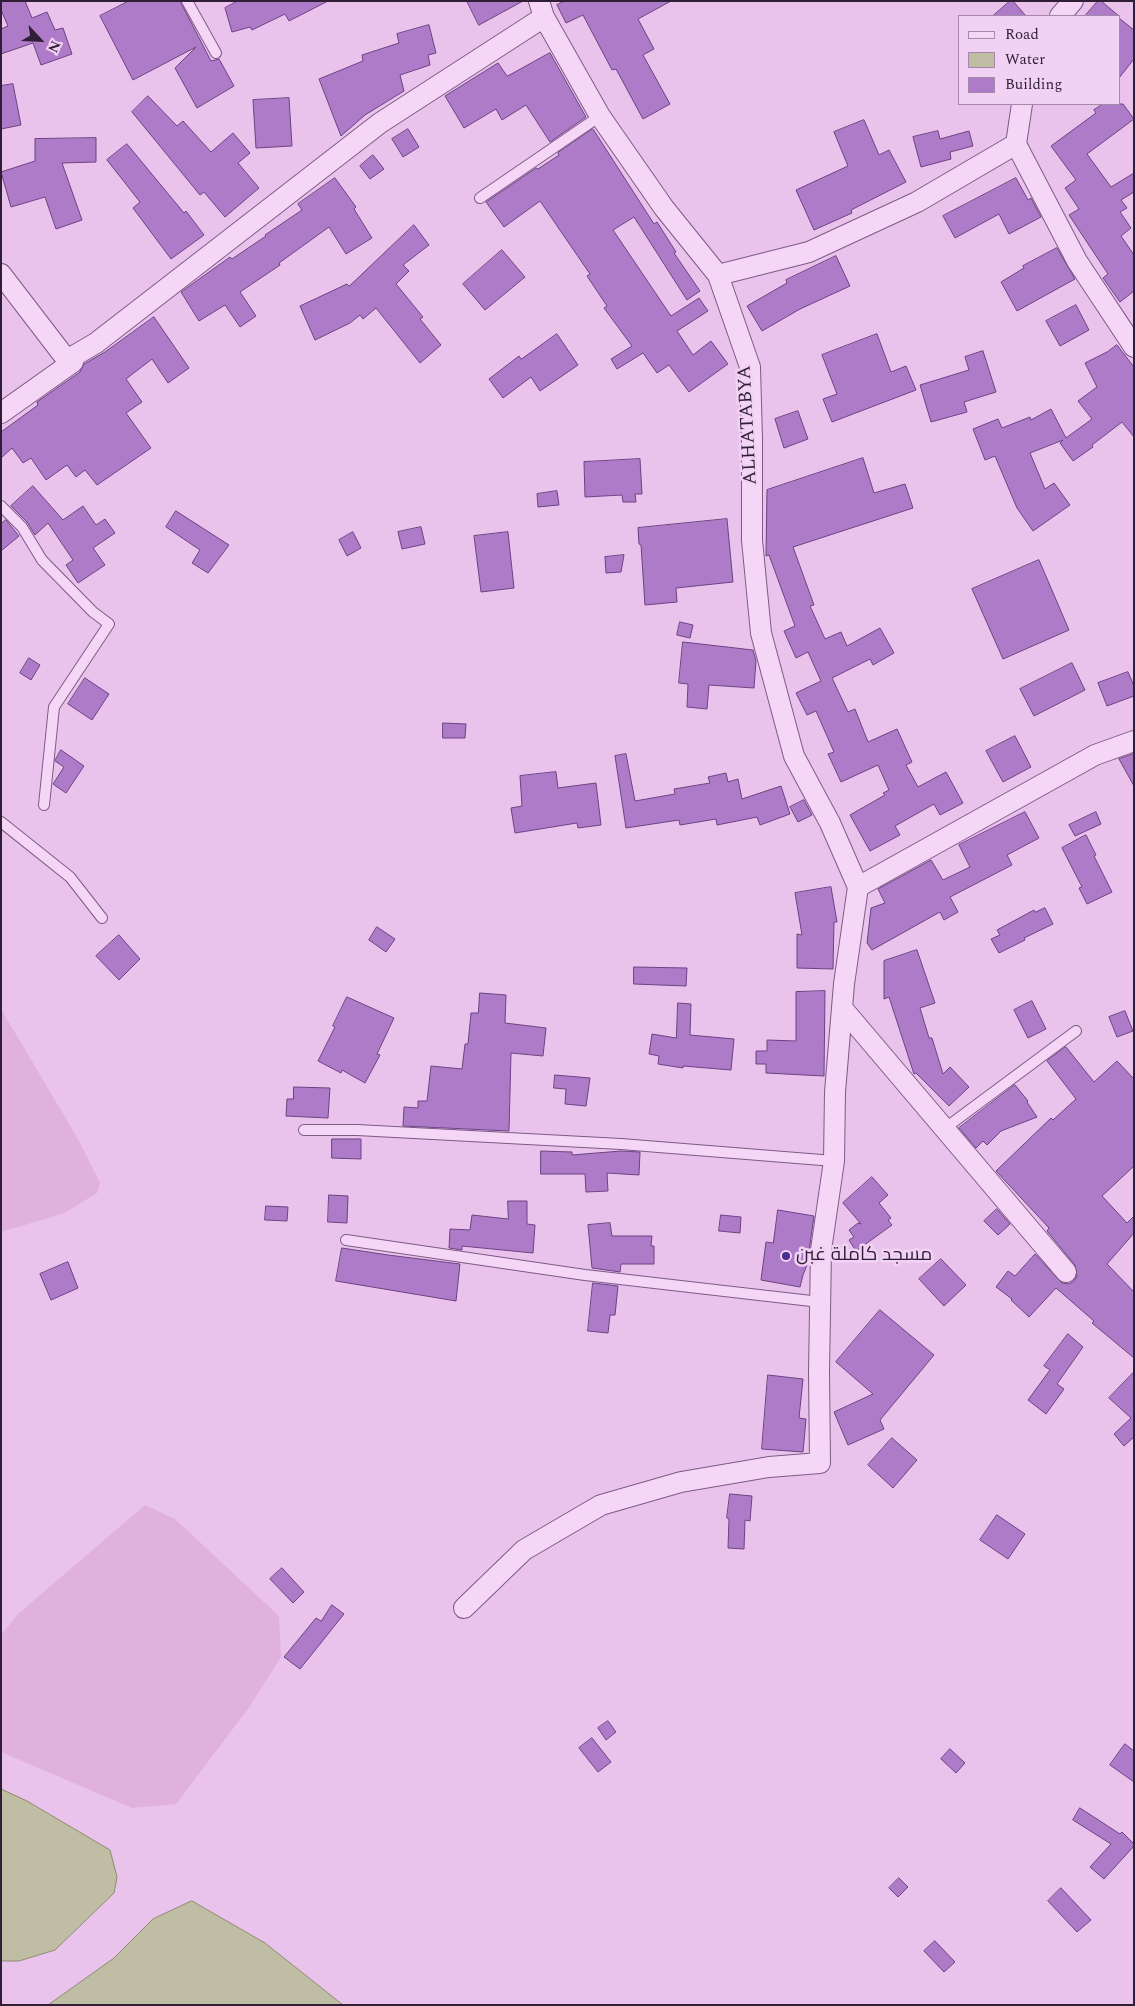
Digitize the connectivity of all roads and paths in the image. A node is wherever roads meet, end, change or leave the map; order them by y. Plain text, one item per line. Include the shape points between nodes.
1 (187, 1) edge
2 (1073, 1) edge
3 (542, 9) edge
4 (1061, 15) edge
5 (216, 53) dead end
6 (1022, 105) edge
7 (600, 116) junction
8 (1016, 144) junction
9 (480, 198) dead end
10 (1, 274) edge
11 (718, 275) junction
12 (1134, 347) edge
13 (67, 360) junction
14 (1, 413) edge
15 (1, 506) edge
16 (1134, 741) edge
17 (44, 805) dead end
18 (1, 822) edge
19 (858, 887) junction
20 (102, 918) dead end
21 (843, 1009) junction
22 (1076, 1031) dead end
23 (944, 1129) junction
24 (304, 1130) dead end
25 (834, 1161) junction
26 (346, 1240) dead end
27 (1066, 1272) dead end
28 (820, 1302) junction
29 (464, 1608) dead end

1 - 5 lane
2 - 4 street
3 - 7 street, ALHATABYA
3 - 13 street via 380,123 96,343
6 - 8 street
7 - 9 lane
7 - 11 street, ALHATABYA via 664,208
8 - 11 street via 917,202 809,252
8 - 12 street via 1077,261
10 - 13 street
11 - 19 street, ALHATABYA via 750,367 752,540 761,633 794,756 830,823
13 - 14 street via 73,362
15 - 17 lane via 22,527 42,560 108,624 54,707
16 - 19 street via 1095,755
18 - 20 lane via 70,877
19 - 21 street
21 - 23 street
21 - 25 street
22 - 23 lane
23 - 27 street
24 - 25 lane via 611,1143
25 - 28 street via 821,1250
26 - 28 lane via 585,1275
28 - 29 street via 820,1463 769,1467 681,1482 601,1505 524,1550

